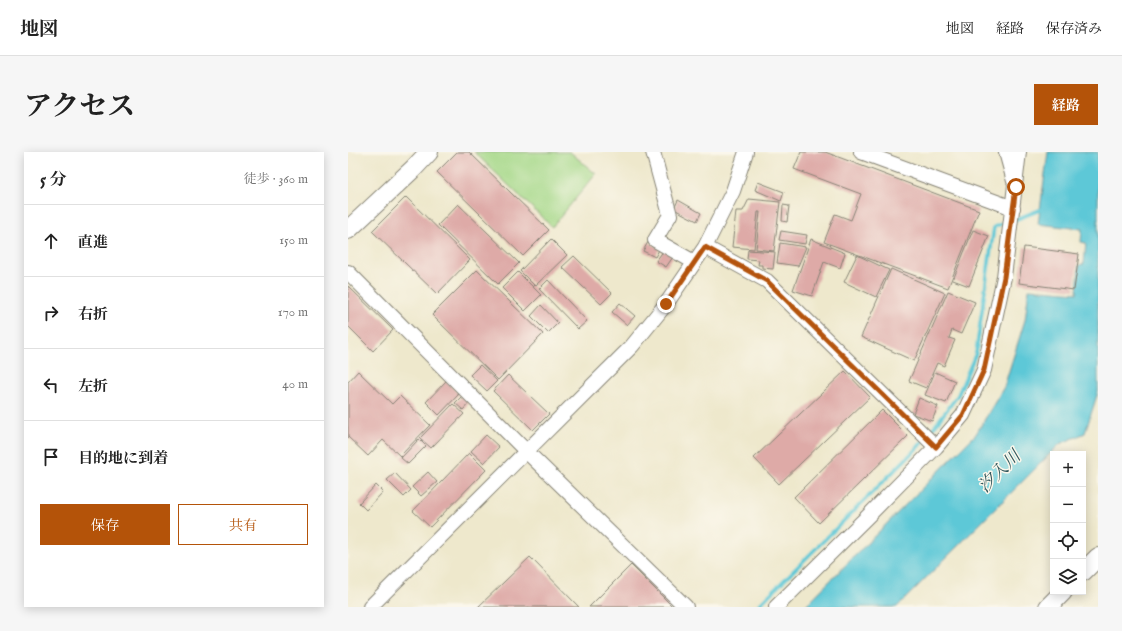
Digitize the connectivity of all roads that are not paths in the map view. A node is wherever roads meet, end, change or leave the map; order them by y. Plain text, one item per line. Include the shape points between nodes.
1 (429, 152) edge
2 (653, 152) edge
3 (746, 152) edge
4 (861, 152) edge
5 (1006, 152) edge
6 (1020, 152) edge
7 (1016, 187) junction
8 (1013, 208) junction
9 (348, 230) edge
10 (705, 247) junction
11 (694, 262) junction
12 (348, 272) edge
13 (936, 447) junction
14 (526, 451) junction
15 (1098, 557) edge
16 (1086, 569) edge
17 (1060, 595) edge
18 (370, 607) edge
19 (686, 607) edge
20 (776, 607) edge
21 (1048, 607) edge

1 - 9 street
2 - 11 street via 670,215 655,240
3 - 10 street via 733,191
4 - 8 street
5 - 7 street
6 - 7 street
7 - 8 street
8 - 13 street via 1004,277 984,370 963,415
10 - 11 street
10 - 13 street via 767,281
11 - 14 street via 666,304 632,346
12 - 14 street
13 - 20 street
14 - 18 street
14 - 19 street
15 - 16 street
17 - 21 street

